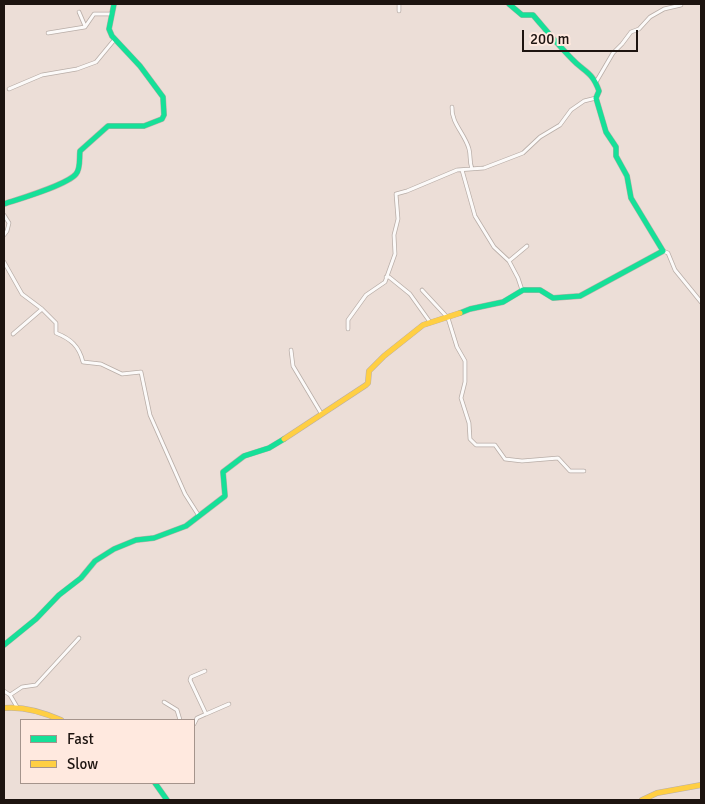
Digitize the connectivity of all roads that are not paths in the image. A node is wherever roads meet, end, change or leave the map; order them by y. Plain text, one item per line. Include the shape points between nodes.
1 (114, 4) edge
2 (399, 4) edge
3 (509, 4) edge
4 (681, 5) edge
5 (399, 11) dead end
6 (79, 12) dead end
7 (111, 14) junction
8 (85, 27) junction
9 (48, 33) dead end
10 (115, 39) junction
11 (596, 82) junction
12 (9, 90) dead end
13 (596, 98) junction
14 (452, 107) dead end
15 (472, 169) junction
16 (462, 170) junction
17 (4, 204) edge
18 (4, 216) edge
19 (4, 235) edge
20 (527, 246) dead end
21 (663, 251) junction
22 (509, 261) junction
23 (4, 262) edge
24 (386, 278) junction
25 (422, 290) dead end
26 (522, 291) junction
27 (701, 302) edge
28 (42, 309) junction
29 (448, 318) junction
30 (430, 323) junction
31 (348, 329) dead end
32 (13, 334) dead end
33 (291, 350) dead end
34 (321, 413) junction
35 (584, 471) dead end
36 (199, 516) junction
37 (78, 638) dead end
38 (4, 645) edge
39 (205, 671) dead end
40 (4, 691) edge
41 (10, 695) junction
42 (164, 702) dead end
43 (229, 704) dead end
44 (17, 707) junction
45 (4, 708) edge
46 (206, 714) junction
47 (59, 719) edge
48 (180, 719) edge
49 (195, 722) edge
50 (157, 784) edge
51 (701, 786) edge
52 (167, 800) edge
53 (642, 800) edge

1 - 7 street
2 - 5 street
3 - 11 street via 522,15 533,15 573,62 585,69
4 - 11 street via 664,9 650,17 639,30 631,32 613,53
6 - 8 street
7 - 8 street via 94,14
7 - 10 street via 109,29
8 - 9 street
10 - 12 street via 96,62 42,74
10 - 17 street via 163,96 162,120 144,126 108,126 80,151 75,175
11 - 13 street via 599,91
13 - 15 street via 584,100 560,125 523,152 484,168
13 - 21 street via 606,132 616,147 616,156 627,176 631,198
14 - 15 street via 452,114 469,150
15 - 16 street
16 - 22 street via 475,216 494,247
16 - 24 street via 396,194 395,254
18 - 19 street via 9,223
20 - 22 street
21 - 26 street via 580,296 553,298 540,290
21 - 27 street via 668,253 675,270
22 - 26 street
23 - 28 street via 22,294
24 - 30 street via 390,277 410,294
24 - 31 street via 366,295 348,320
25 - 29 street
26 - 29 street via 503,302
28 - 32 street
28 - 36 street via 56,323 56,333 76,344 83,362 101,364 122,374 141,372 150,415 185,494
29 - 30 street
29 - 35 street via 457,347 465,360 462,398 470,439 476,445 494,445 505,459 558,458 570,471
30 - 34 street via 423,325 374,366 369,371 368,383
33 - 34 street via 293,366
34 - 36 street via 269,448 244,456 223,472 225,496
36 - 38 street via 186,526 114,548 95,561 81,578
37 - 41 street via 36,685 22,687
39 - 46 street via 190,680
40 - 41 street
41 - 44 street
42 - 48 street via 177,710
43 - 46 street
44 - 45 street
44 - 47 street
46 - 49 street
50 - 52 street
51 - 53 street via 657,793

